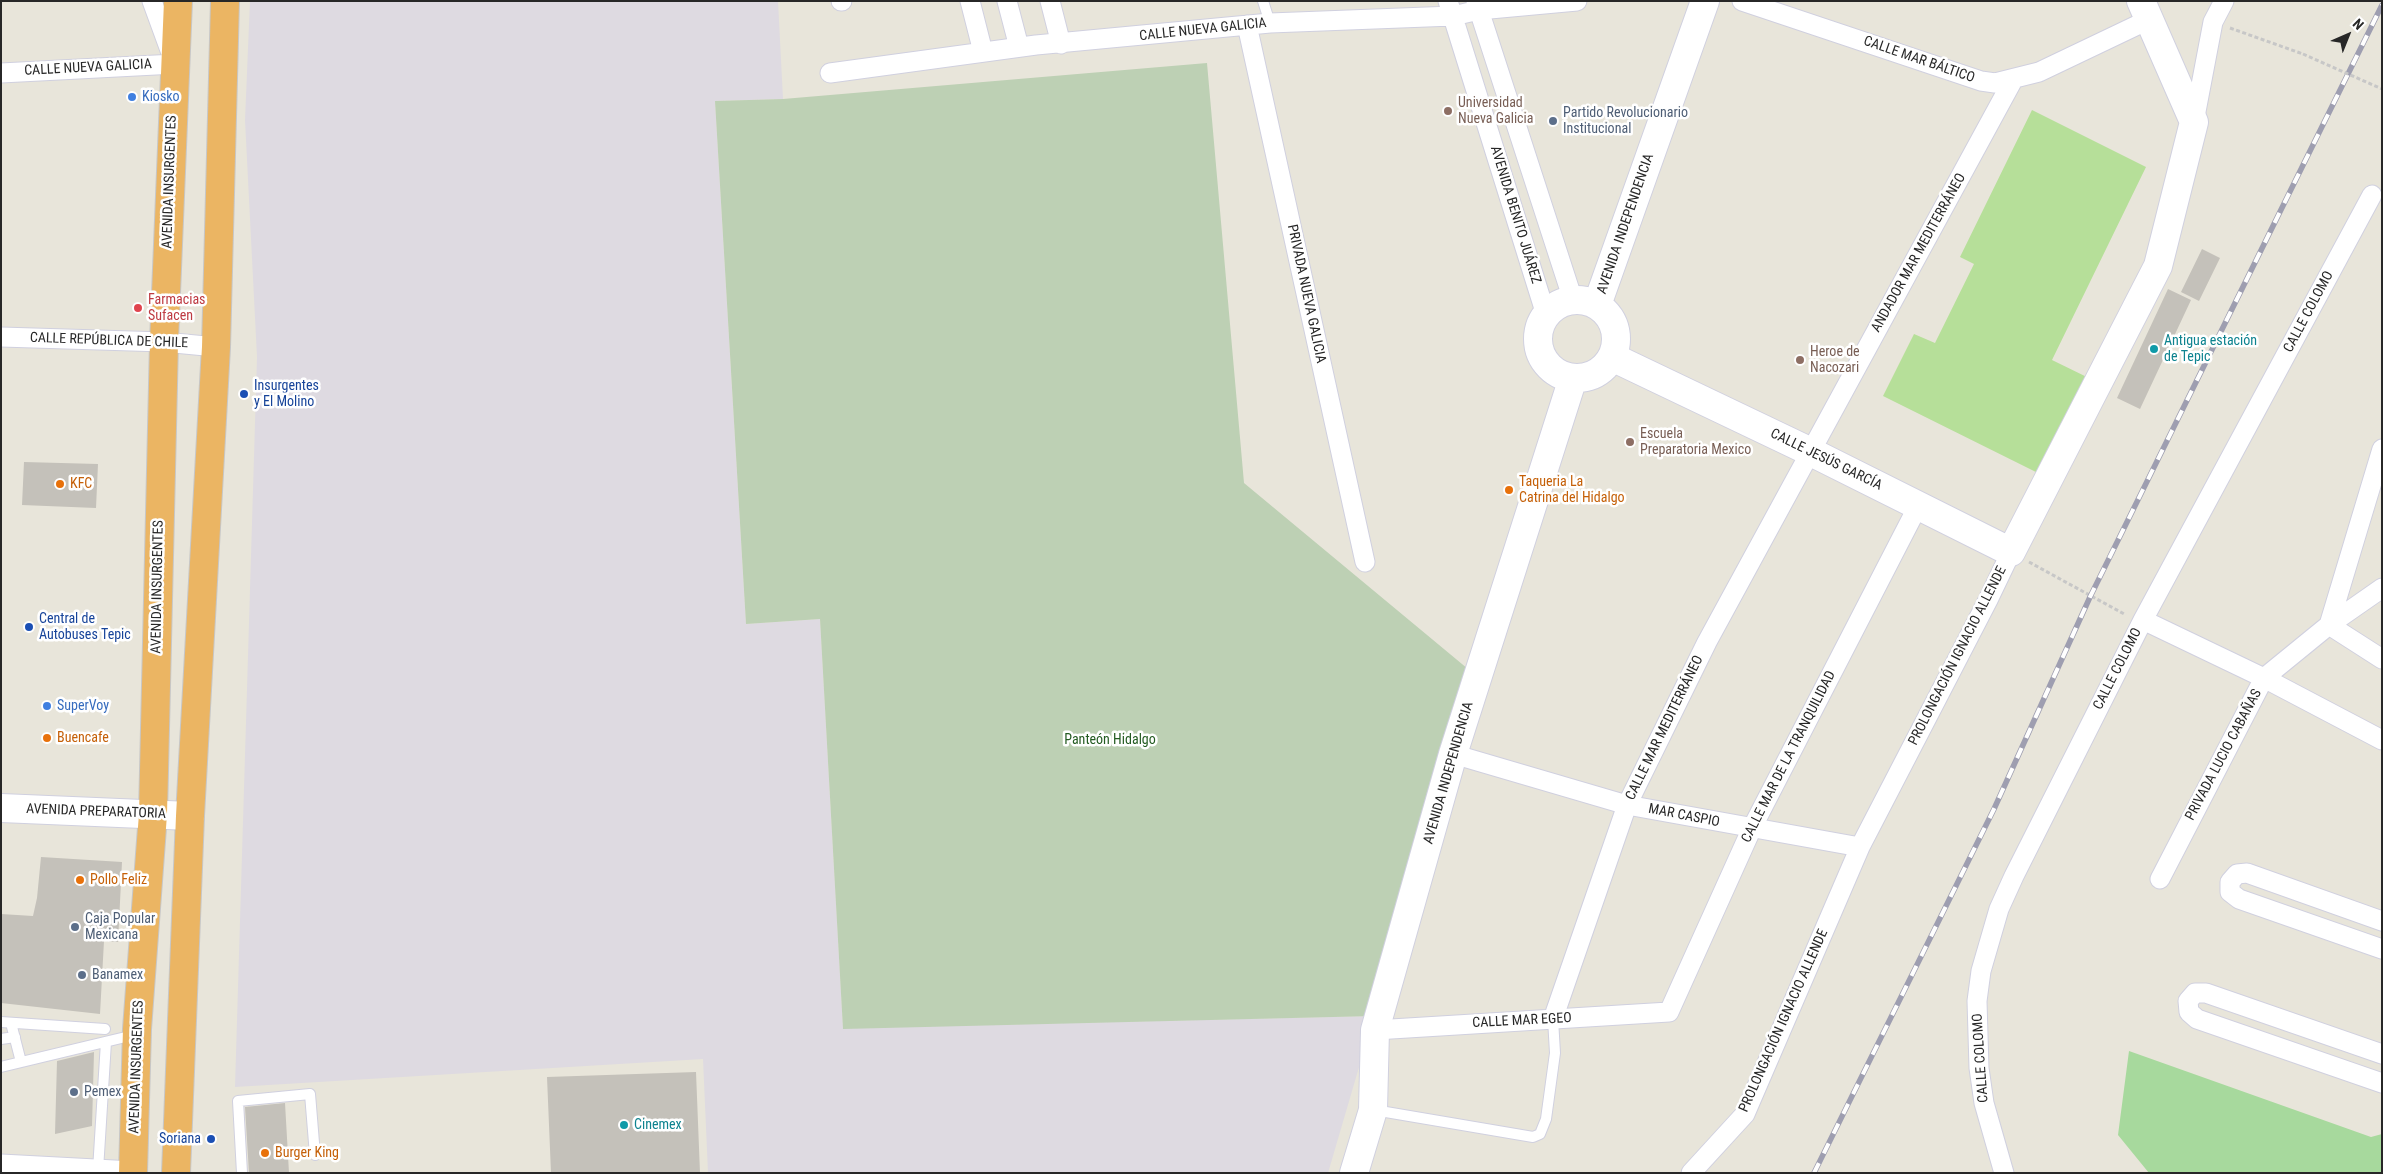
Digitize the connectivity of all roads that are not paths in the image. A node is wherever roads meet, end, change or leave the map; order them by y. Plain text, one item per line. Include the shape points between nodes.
1 (152, 1) edge
2 (178, 1) edge
3 (225, 1) edge
4 (970, 1) edge
5 (1007, 1) edge
6 (1050, 1) edge
7 (1263, 1) edge
8 (1576, 1) edge
9 (1705, 1) edge
10 (1742, 1) edge
11 (2224, 1) edge
12 (1478, 5) edge
13 (1450, 8) edge
14 (2144, 10) edge
15 (1270, 23) junction
16 (1248, 25) junction
17 (1061, 44) junction
18 (1019, 48) junction
19 (983, 52) junction
20 (175, 64) junction
21 (1, 73) edge
22 (830, 73) dead end
23 (2013, 80) junction
24 (2194, 122) junction
25 (2372, 195) dead end
26 (1585, 303) junction
27 (1546, 315) junction
28 (1, 336) edge
29 (164, 342) junction
30 (216, 347) junction
31 (1612, 357) junction
32 (1573, 378) junction
33 (2382, 448) edge
34 (1811, 452) junction
35 (1918, 506) junction
36 (2011, 552) junction
37 (1365, 562) dead end
38 (2382, 588) edge
39 (2144, 620) junction
40 (2329, 625) junction
41 (2382, 659) edge
42 (2264, 678) junction
43 (2382, 740) edge
44 (1454, 754) junction
45 (1627, 805) junction
46 (1, 808) edge
47 (153, 814) junction
48 (190, 816) junction
49 (1752, 828) junction
50 (1860, 847) junction
51 (2160, 879) dead end
52 (2382, 921) edge
53 (2382, 949) edge
54 (1669, 1012) joint
55 (1553, 1019) junction
56 (6, 1022) edge
57 (106, 1030) dead end
58 (1376, 1030) junction
59 (138, 1034) junction
60 (15, 1037) junction
61 (1, 1039) edge
62 (106, 1042) junction
63 (2382, 1054) edge
64 (22, 1062) junction
65 (1, 1067) edge
66 (2382, 1083) edge
67 (1373, 1110) junction
68 (315, 1155) dead end
69 (1, 1164) edge
70 (98, 1170) junction
71 (138, 1172) edge
72 (176, 1173) edge
73 (242, 1173) edge
74 (1354, 1173) edge
75 (1690, 1173) edge
76 (2004, 1173) edge

1 - 20 street
2 - 20 highway, AVENIDA INSURGENTES
3 - 30 highway
4 - 19 street
5 - 18 street
6 - 17 street
7 - 15 lane
8 - 12 street, CALLE NUEVA GALICIA
9 - 26 main road, AVENIDA INDEPENDENCIA
10 - 23 street, CALLE MAR BÁLTICO via 1982,82
11 - 24 street via 2212,22
12 - 13 street, CALLE NUEVA GALICIA
12 - 26 street, AVENIDA BENITO JUÁREZ
13 - 15 street, CALLE NUEVA GALICIA
13 - 27 street, AVENIDA BENITO JUÁREZ
14 - 23 street, CALLE MAR BÁLTICO via 2039,72
14 - 24 main road
15 - 16 street, CALLE NUEVA GALICIA
16 - 17 street, CALLE NUEVA GALICIA
16 - 37 street, PRIVADA NUEVA GALICIA
17 - 18 street, CALLE NUEVA GALICIA
18 - 19 street, CALLE NUEVA GALICIA
19 - 22 street, CALLE NUEVA GALICIA
20 - 21 street, CALLE NUEVA GALICIA
20 - 29 highway, AVENIDA INSURGENTES
23 - 34 street, ANDADOR MAR MEDITERRÁNEO
24 - 36 main road, PROLONGACIÓN IGNACIO ALLENDE via 2158,266
25 - 39 street, CALLE COLOMO
26 - 27 main road via 1555,307
26 - 31 main road via 1610,318 1616,334
27 - 32 main road via 1538,337 1544,360 1551,369
28 - 29 street, CALLE REPÚBLICA DE CHILE
29 - 30 street, CALLE REPÚBLICA DE CHILE
29 - 47 highway, AVENIDA INSURGENTES
30 - 48 highway
31 - 32 main road via 1596,374
31 - 34 main road, CALLE JESÚS GARCÍA
32 - 44 main road, AVENIDA INDEPENDENCIA
33 - 40 street
34 - 35 main road, CALLE JESÚS GARCÍA
34 - 45 street, CALLE MAR MEDITERRÁNEO via 1707,642
35 - 36 main road, CALLE JESÚS GARCÍA
35 - 49 street, CALLE MAR DE LA TRANQUILIDAD
36 - 50 street, PROLONGACIÓN IGNACIO ALLENDE
38 - 40 street, PRIVADA LUCIO CABAÑAS
39 - 42 street
39 - 76 street, CALLE COLOMO via 2014,876 1981,971 1977,1001 1979,1068 1990,1131
40 - 41 street
40 - 42 street, PRIVADA LUCIO CABAÑAS
42 - 43 street
42 - 51 street, PRIVADA LUCIO CABAÑAS
44 - 45 street, MAR CASPIO
44 - 58 main road, AVENIDA INDEPENDENCIA
45 - 49 street, MAR CASPIO
45 - 55 street, CALLE MAR MEDITERRÁNEO
46 - 47 main road, AVENIDA PREPARATORIA
47 - 48 main road, AVENIDA PREPARATORIA
47 - 59 highway, AVENIDA INSURGENTES
48 - 72 highway
49 - 50 street, MAR CASPIO
49 - 54 street, CALLE MAR DE LA TRANQUILIDAD
50 - 75 street, PROLONGACIÓN IGNACIO ALLENDE via 1745,1114
52 - 53 street via 2247,873 2236,874 2230,882 2230,892 2239,899
54 - 55 street, CALLE MAR EGEO
55 - 58 street, CALLE MAR EGEO
55 - 67 lane via 1555,1053 1546,1119 1540,1134 1533,1138
56 - 57 lane
56 - 60 lane
58 - 67 main road, AVENIDA INDEPENDENCIA
59 - 62 lane
59 - 71 highway, AVENIDA INSURGENTES
60 - 61 lane
60 - 64 lane
62 - 64 lane
62 - 70 lane
63 - 66 street via 2206,993 2195,994 2188,1001 2189,1012 2197,1019
64 - 65 lane
67 - 74 main road, AVENIDA INDEPENDENCIA
68 - 73 lane via 310,1094 238,1101
69 - 70 street
70 - 71 street

